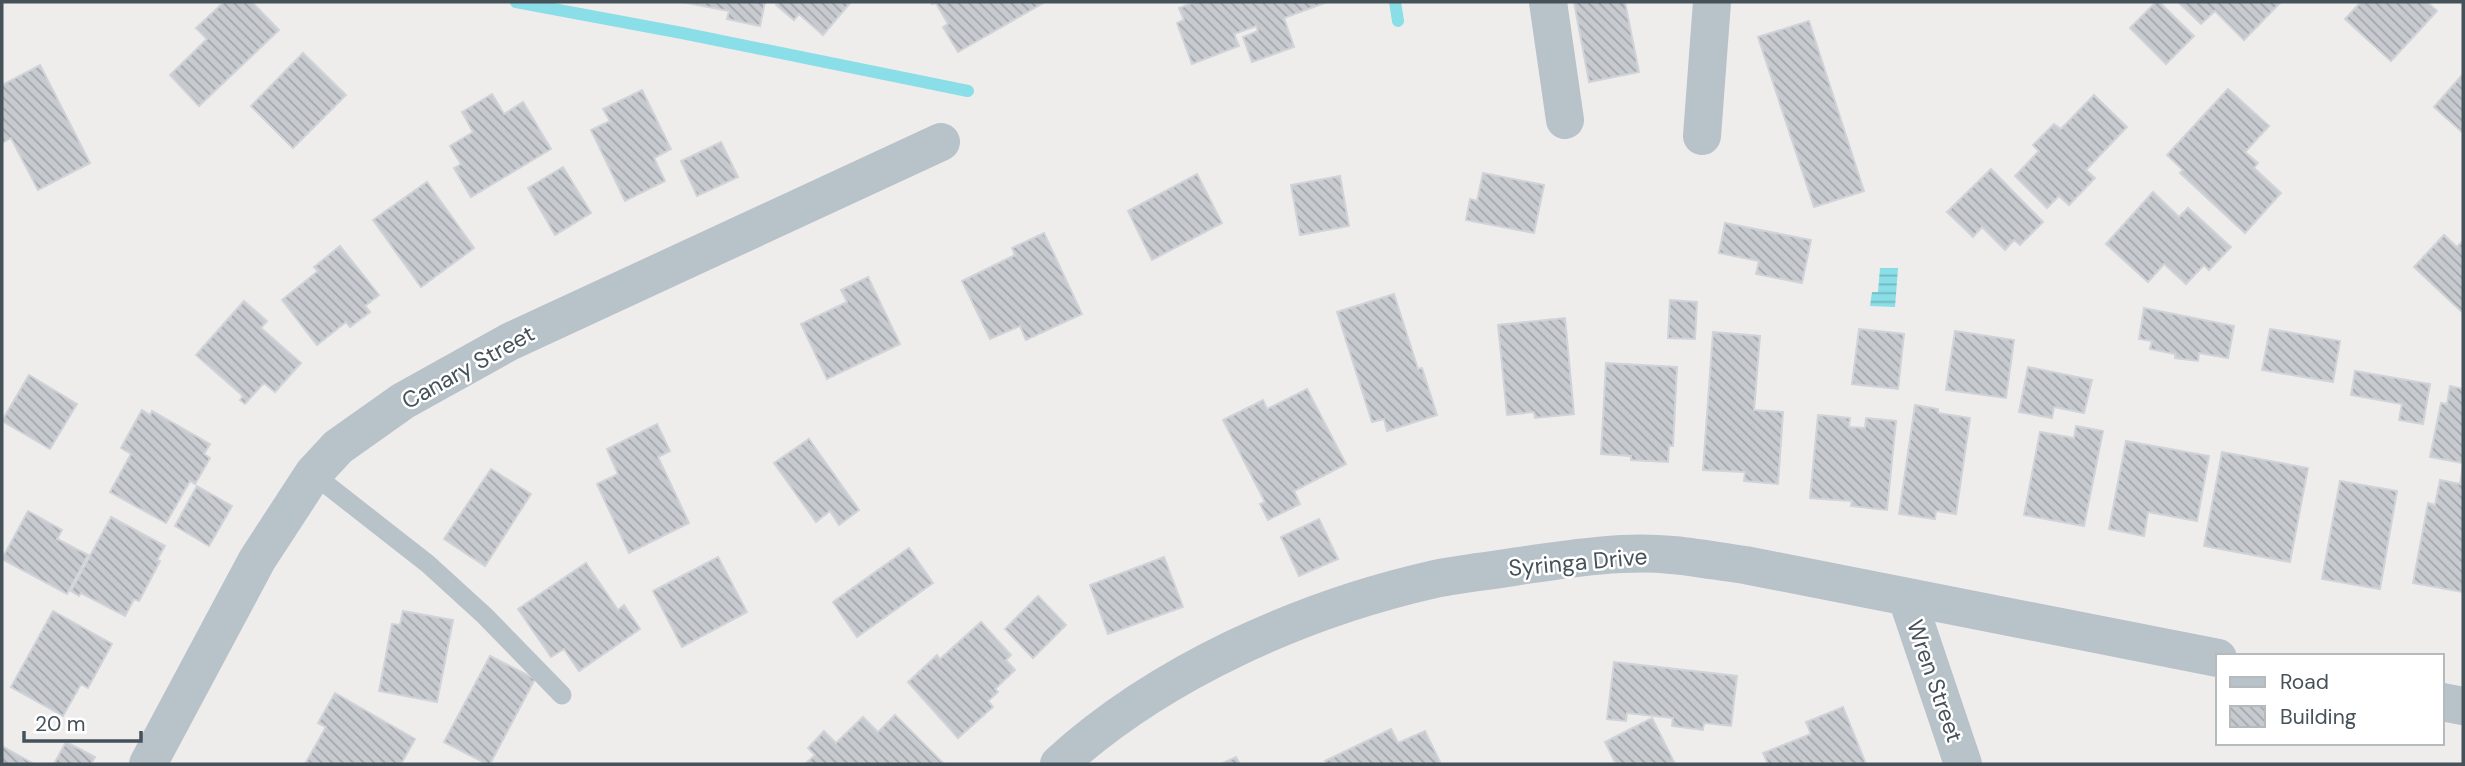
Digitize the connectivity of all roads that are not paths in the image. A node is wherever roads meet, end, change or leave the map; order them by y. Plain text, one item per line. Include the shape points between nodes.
1 (1548, 2) edge
2 (1712, 2) edge
3 (1565, 120) dead end
4 (1702, 136) dead end
5 (940, 142) dead end
6 (313, 474) junction
7 (1907, 598) junction
8 (2216, 658) edge
9 (562, 695) dead end
10 (2444, 702) edge
11 (2463, 706) edge
12 (148, 764) edge
13 (1059, 764) edge
14 (1963, 764) edge

1 - 3 street
2 - 4 street
5 - 6 street, Canary Street via 509,342 403,401 338,447
6 - 9 lane via 428,564
6 - 12 street, Canary Street via 257,560
7 - 8 street, Syringa Drive
7 - 13 street, Syringa Drive via 1745,565 1670,555 1582,557 1435,579 1312,614 1224,654 1152,695 1088,738
7 - 14 street, Wren Street
10 - 11 street

